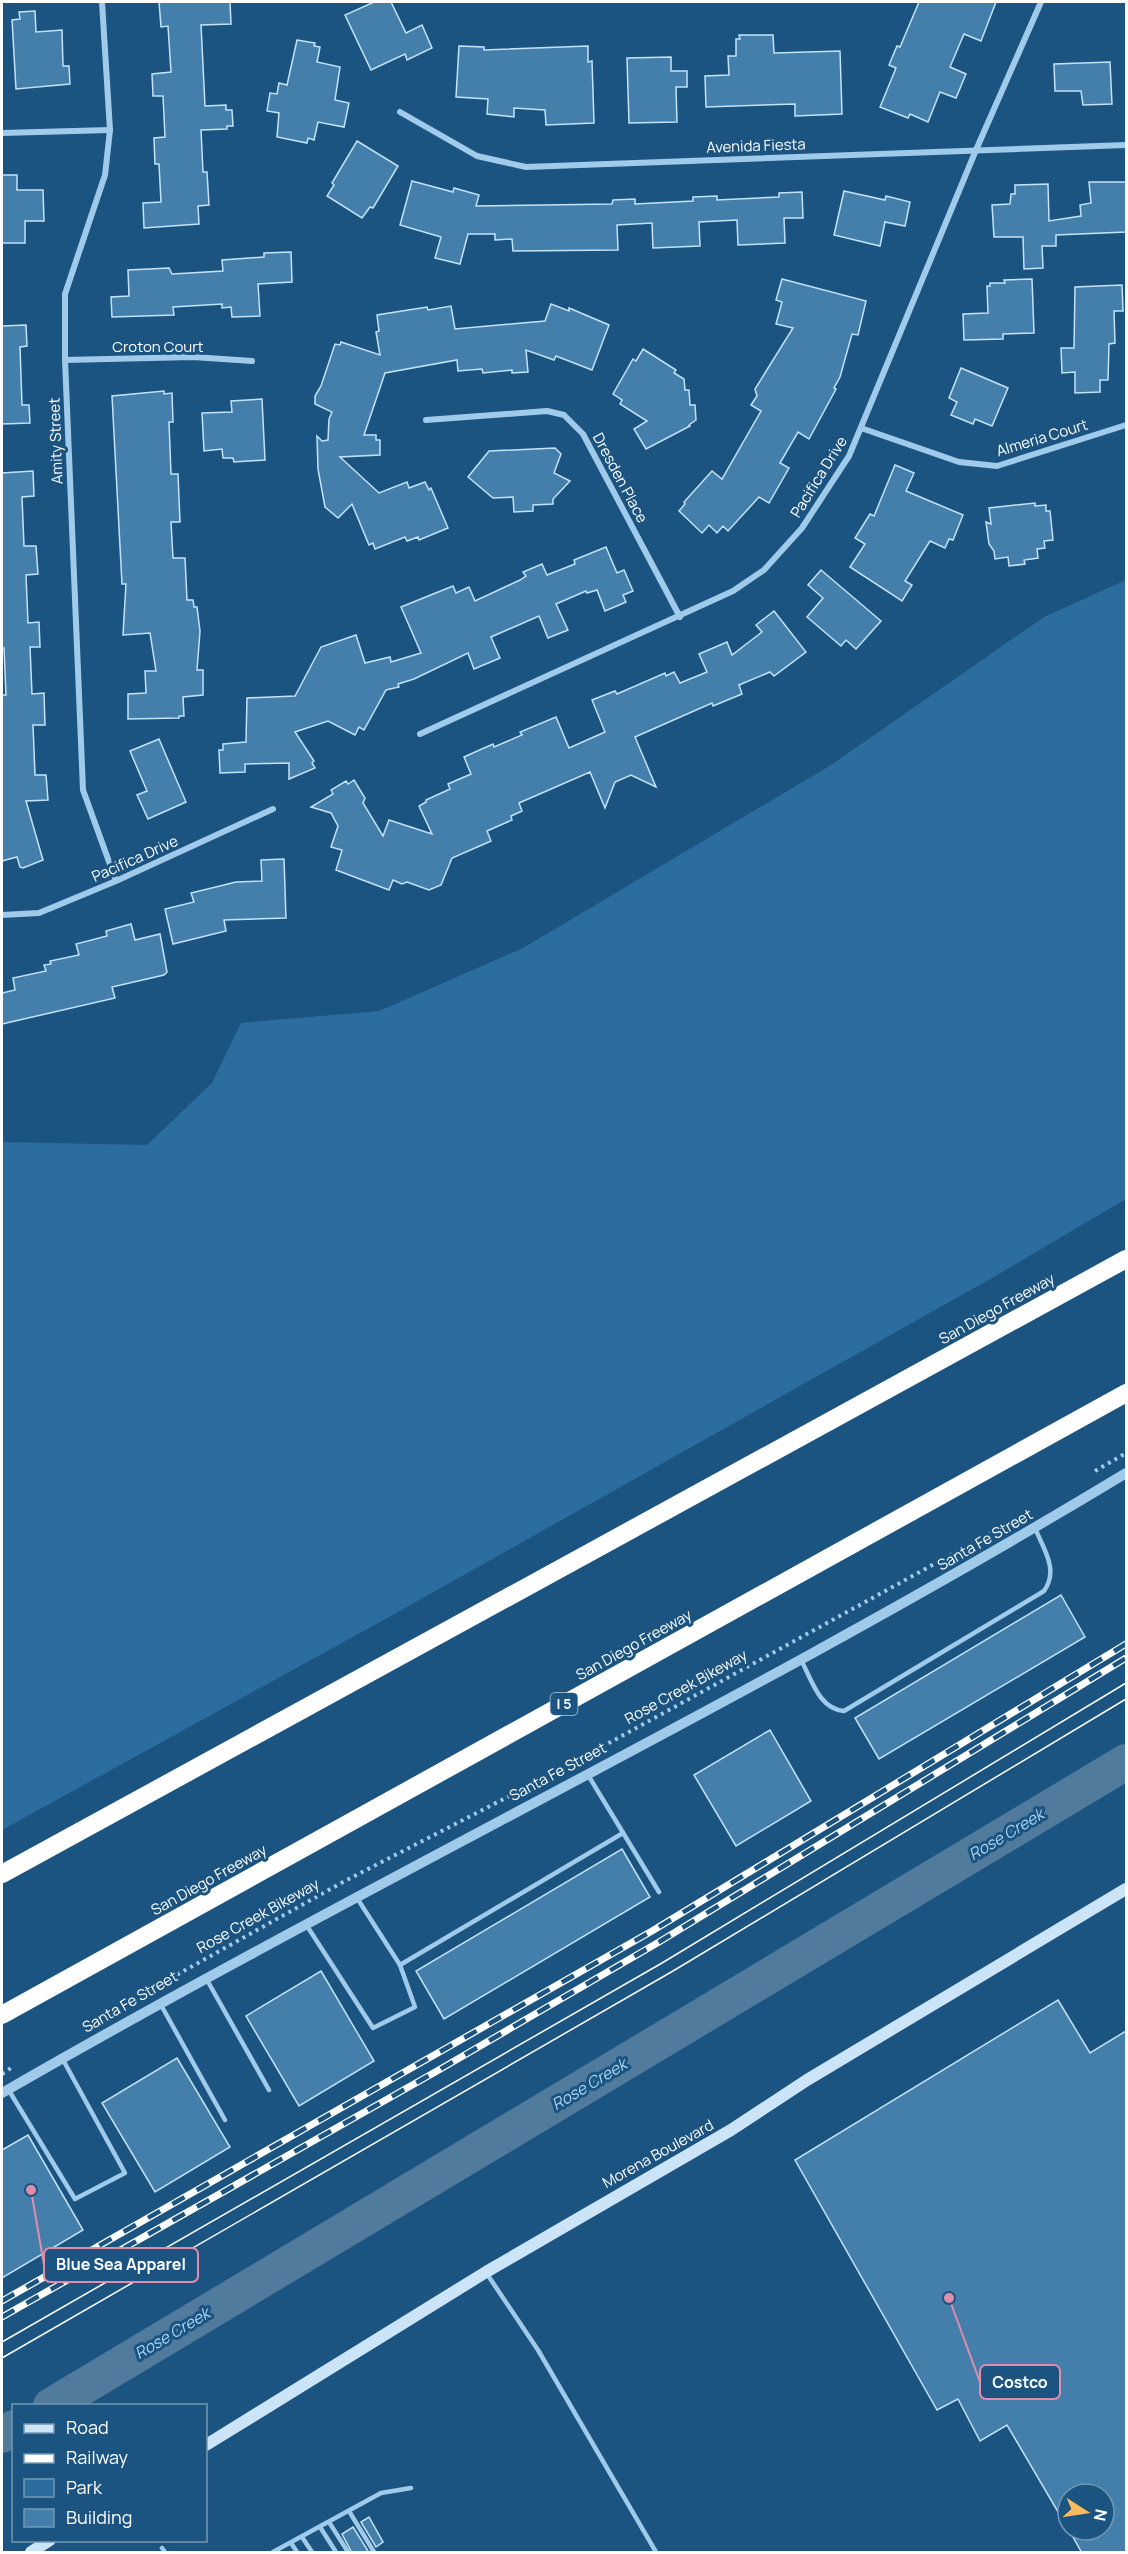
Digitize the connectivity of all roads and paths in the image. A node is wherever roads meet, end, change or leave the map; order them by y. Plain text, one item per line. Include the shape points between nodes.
1 (102, 2) edge
2 (1041, 2) edge
3 (399, 112) dead end
4 (111, 130) junction
5 (2, 133) edge
6 (1126, 145) edge
7 (976, 150) junction
8 (65, 360) junction
9 (252, 361) dead end
10 (426, 420) dead end
11 (1126, 425) edge
12 (861, 428) junction
13 (680, 617) junction
14 (420, 734) dead end
15 (273, 809) dead end
16 (116, 881) junction
17 (2, 915) edge
18 (1126, 1258) edge
19 (1126, 1393) edge
20 (1126, 1453) edge
21 (1126, 1473) edge
22 (1088, 1476) dead end
23 (999, 1528) dead end
24 (1035, 1528) junction
25 (800, 1659) junction
26 (566, 1767) dead end
27 (587, 1773) junction
28 (535, 1783) dead end
29 (623, 1833) junction
30 (2, 1874) edge
31 (1126, 1889) edge
32 (659, 1892) dead end
33 (356, 1897) junction
34 (306, 1924) junction
35 (400, 1965) junction
36 (205, 1977) junction
37 (156, 1987) dead end
38 (160, 2002) junction
39 (2, 2015) edge
40 (62, 2058) junction
41 (12, 2068) dead end
42 (2, 2074) edge
43 (269, 2090) dead end
44 (5, 2091) edge
45 (225, 2120) dead end
46 (486, 2272) junction
47 (207, 2444) edge
48 (411, 2488) dead end
49 (350, 2511) junction
50 (329, 2522) junction
51 (320, 2527) junction
52 (302, 2537) junction
53 (48, 2542) edge
54 (291, 2543) junction
55 (277, 2552) edge
56 (31, 2553) edge
57 (297, 2553) edge
58 (312, 2553) edge
59 (336, 2553) edge
60 (348, 2553) edge
61 (374, 2553) edge
62 (656, 2553) edge

1 - 4 street, Amity Street
2 - 7 street, Pacifica Drive
3 - 7 street, Avenida Fiesta via 477,156 526,167
4 - 5 street
4 - 8 street, Amity Street via 105,175 65,294
6 - 7 street, Avenida Fiesta
7 - 12 street, Pacifica Drive
8 - 9 street, Croton Court via 193,357
8 - 16 street, Amity Street via 83,790
10 - 13 street, Dresden Place via 547,411 564,415 583,434
11 - 12 street, Almeria Court via 998,466 959,462
12 - 13 street, Pacifica Drive via 849,456 801,528 764,570 733,591
13 - 14 street, Pacifica Drive
15 - 16 street, Pacifica Drive
16 - 17 street, Pacifica Drive via 39,913
18 - 30 highway, San Diego Freeway
19 - 39 highway, San Diego Freeway / I 5
20 - 22 path
21 - 24 street, Santa Fe Street
23 - 26 path, Rose Creek Bikeway
24 - 25 street, Santa Fe Street
24 - 25 lane via 1052,1568 1051,1581 1044,1591 844,1711 824,1703
25 - 27 street, Santa Fe Street
27 - 29 lane
27 - 33 street, Santa Fe Street
28 - 37 path, Rose Creek Bikeway via 342,1882
29 - 32 lane
29 - 35 lane
31 - 46 main road, Morena Boulevard via 807,2080 731,2130
33 - 34 street, Santa Fe Street
33 - 35 lane
34 - 35 lane via 372,2028 415,2007
34 - 36 street, Santa Fe Street
36 - 38 street, Santa Fe Street
36 - 43 lane
38 - 40 street, Santa Fe Street
38 - 45 lane
40 - 44 street, Santa Fe Street
40 - 44 lane via 125,2173 75,2199
41 - 42 path
46 - 47 main road, Morena Boulevard
46 - 62 lane via 538,2350
48 - 49 lane via 381,2493
49 - 50 lane
49 - 61 lane
50 - 51 lane
50 - 60 lane
51 - 52 lane
51 - 59 lane
52 - 54 lane
52 - 58 lane
53 - 56 main road
54 - 55 lane
54 - 57 lane

